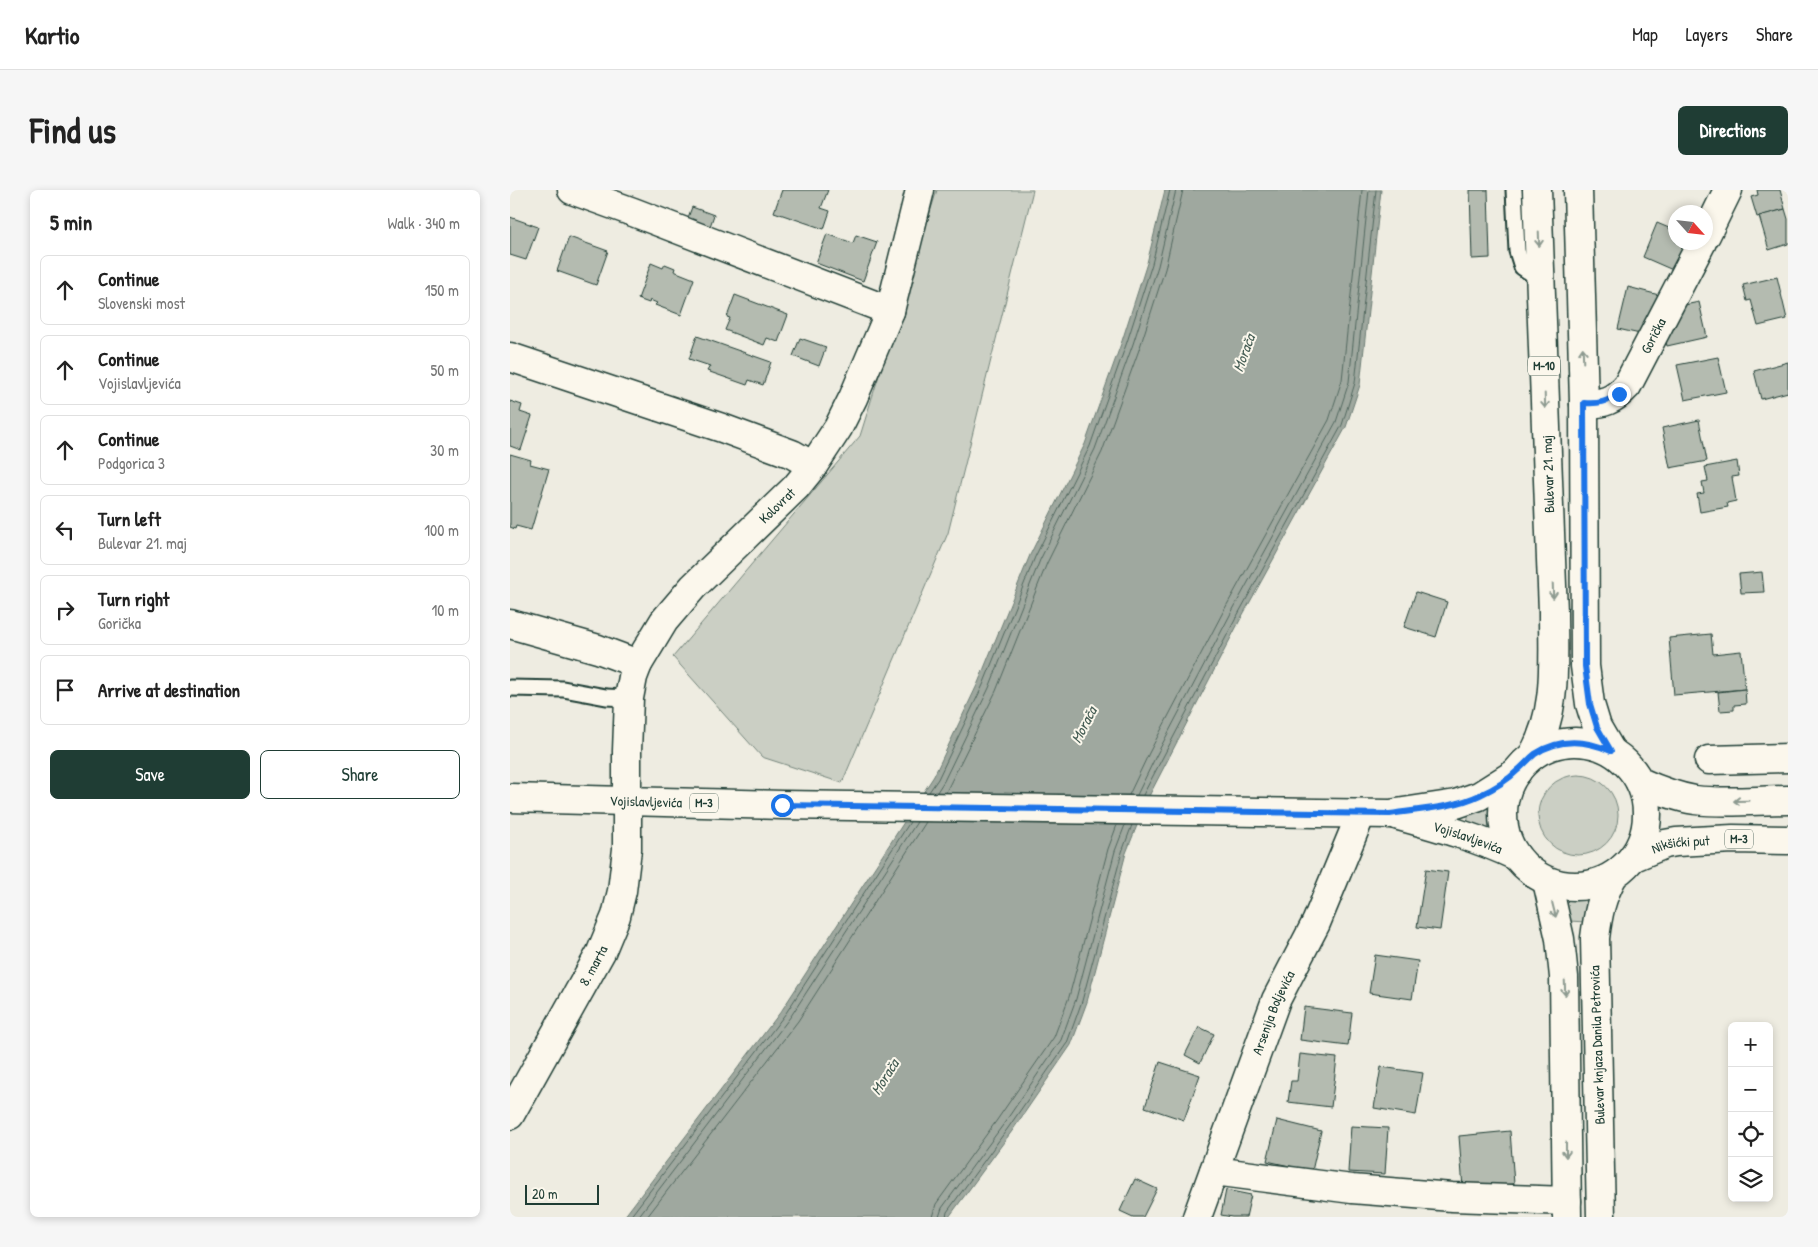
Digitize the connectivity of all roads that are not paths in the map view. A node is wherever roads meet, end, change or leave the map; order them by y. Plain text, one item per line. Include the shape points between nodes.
1 (572, 190) edge
2 (920, 190) edge
3 (1514, 190) edge
4 (1537, 190) edge
5 (1578, 190) edge
6 (1728, 190) edge
7 (1713, 220) edge
8 (1698, 250) edge
9 (1540, 280) junction
10 (890, 311) junction
11 (510, 358) edge
12 (1584, 403) junction
13 (813, 466) junction
14 (510, 624) edge
15 (638, 664) junction
16 (510, 688) edge
17 (630, 698) junction
18 (1611, 751) junction
19 (1788, 758) edge
20 (1709, 760) dead end
21 (1525, 764) junction
22 (1640, 782) junction
23 (510, 798) edge
24 (1788, 800) edge
25 (627, 801) junction
26 (1361, 814) junction
27 (1390, 814) junction
28 (1788, 840) edge
29 (1516, 856) junction
30 (1634, 857) junction
31 (1613, 876) junction
32 (1547, 881) junction
33 (510, 1115) edge
34 (1214, 1171) junction
35 (1567, 1209) edge
36 (1198, 1217) edge
37 (1601, 1217) edge

1 - 10 main road
2 - 10 main road, Kolovrat
3 - 9 lane via 1517,251 1522,267
4 -> 9 main road, Bulevar 21. maj / M-10
12 -> 5 main road
6 - 7 main road
8 - 12 main road, Gorička via 1627,386 1608,401
9 -> 21 main road, Bulevar 21. maj / M-10 via 1554,612 1553,680 1551,706 1542,738
10 - 13 main road, Kolovrat via 848,408
11 - 13 main road via 722,428 792,454
12 - 18 main road via 1585,666 1597,727
13 - 15 main road, Kolovrat via 785,499 693,586 664,621
14 - 15 main road via 606,651
15 - 17 main road, Kolovrat
16 - 17 lane
17 - 25 main road, Kolovrat
18 - 21 main road, M-3 via 1585,742 1571,742 1552,746
18 - 22 main road, M-3 via 1628,764
19 - 20 main road
21 - 27 main road, Vojislavljevića / M-3 via 1479,796 1456,804
21 - 29 main road, M-3 via 1506,792 1503,814 1506,836
24 -> 22 main road via 1707,801 1665,792
22 - 30 main road, M-3 via 1647,800 1648,820
23 - 25 main road, Vojislavljevića / M-3
25 - 26 main road, Vojislavljevića / M-3
25 - 33 main road, 8. marta via 626,868 616,916 600,952
26 - 27 main road, Vojislavljevića / M-3
26 - 34 main road, Arsenija Boljevića via 1316,923 1276,1000
27 - 29 main road, Vojislavljevića / M-3 via 1453,831
28 - 30 main road, Nikšićki put / M-3 via 1676,842
29 - 32 main road, M-3 via 1530,871
30 - 31 main road, M-3
31 - 32 main road, M-3 via 1601,882 1574,887
31 - 37 main road, Bulevar knjaza Danila Petrovića via 1598,910 1595,938
32 -> 35 main road via 1560,939 1564,977
34 - 35 main road via 1352,1189
34 - 36 main road, Arsenija Boljevića

